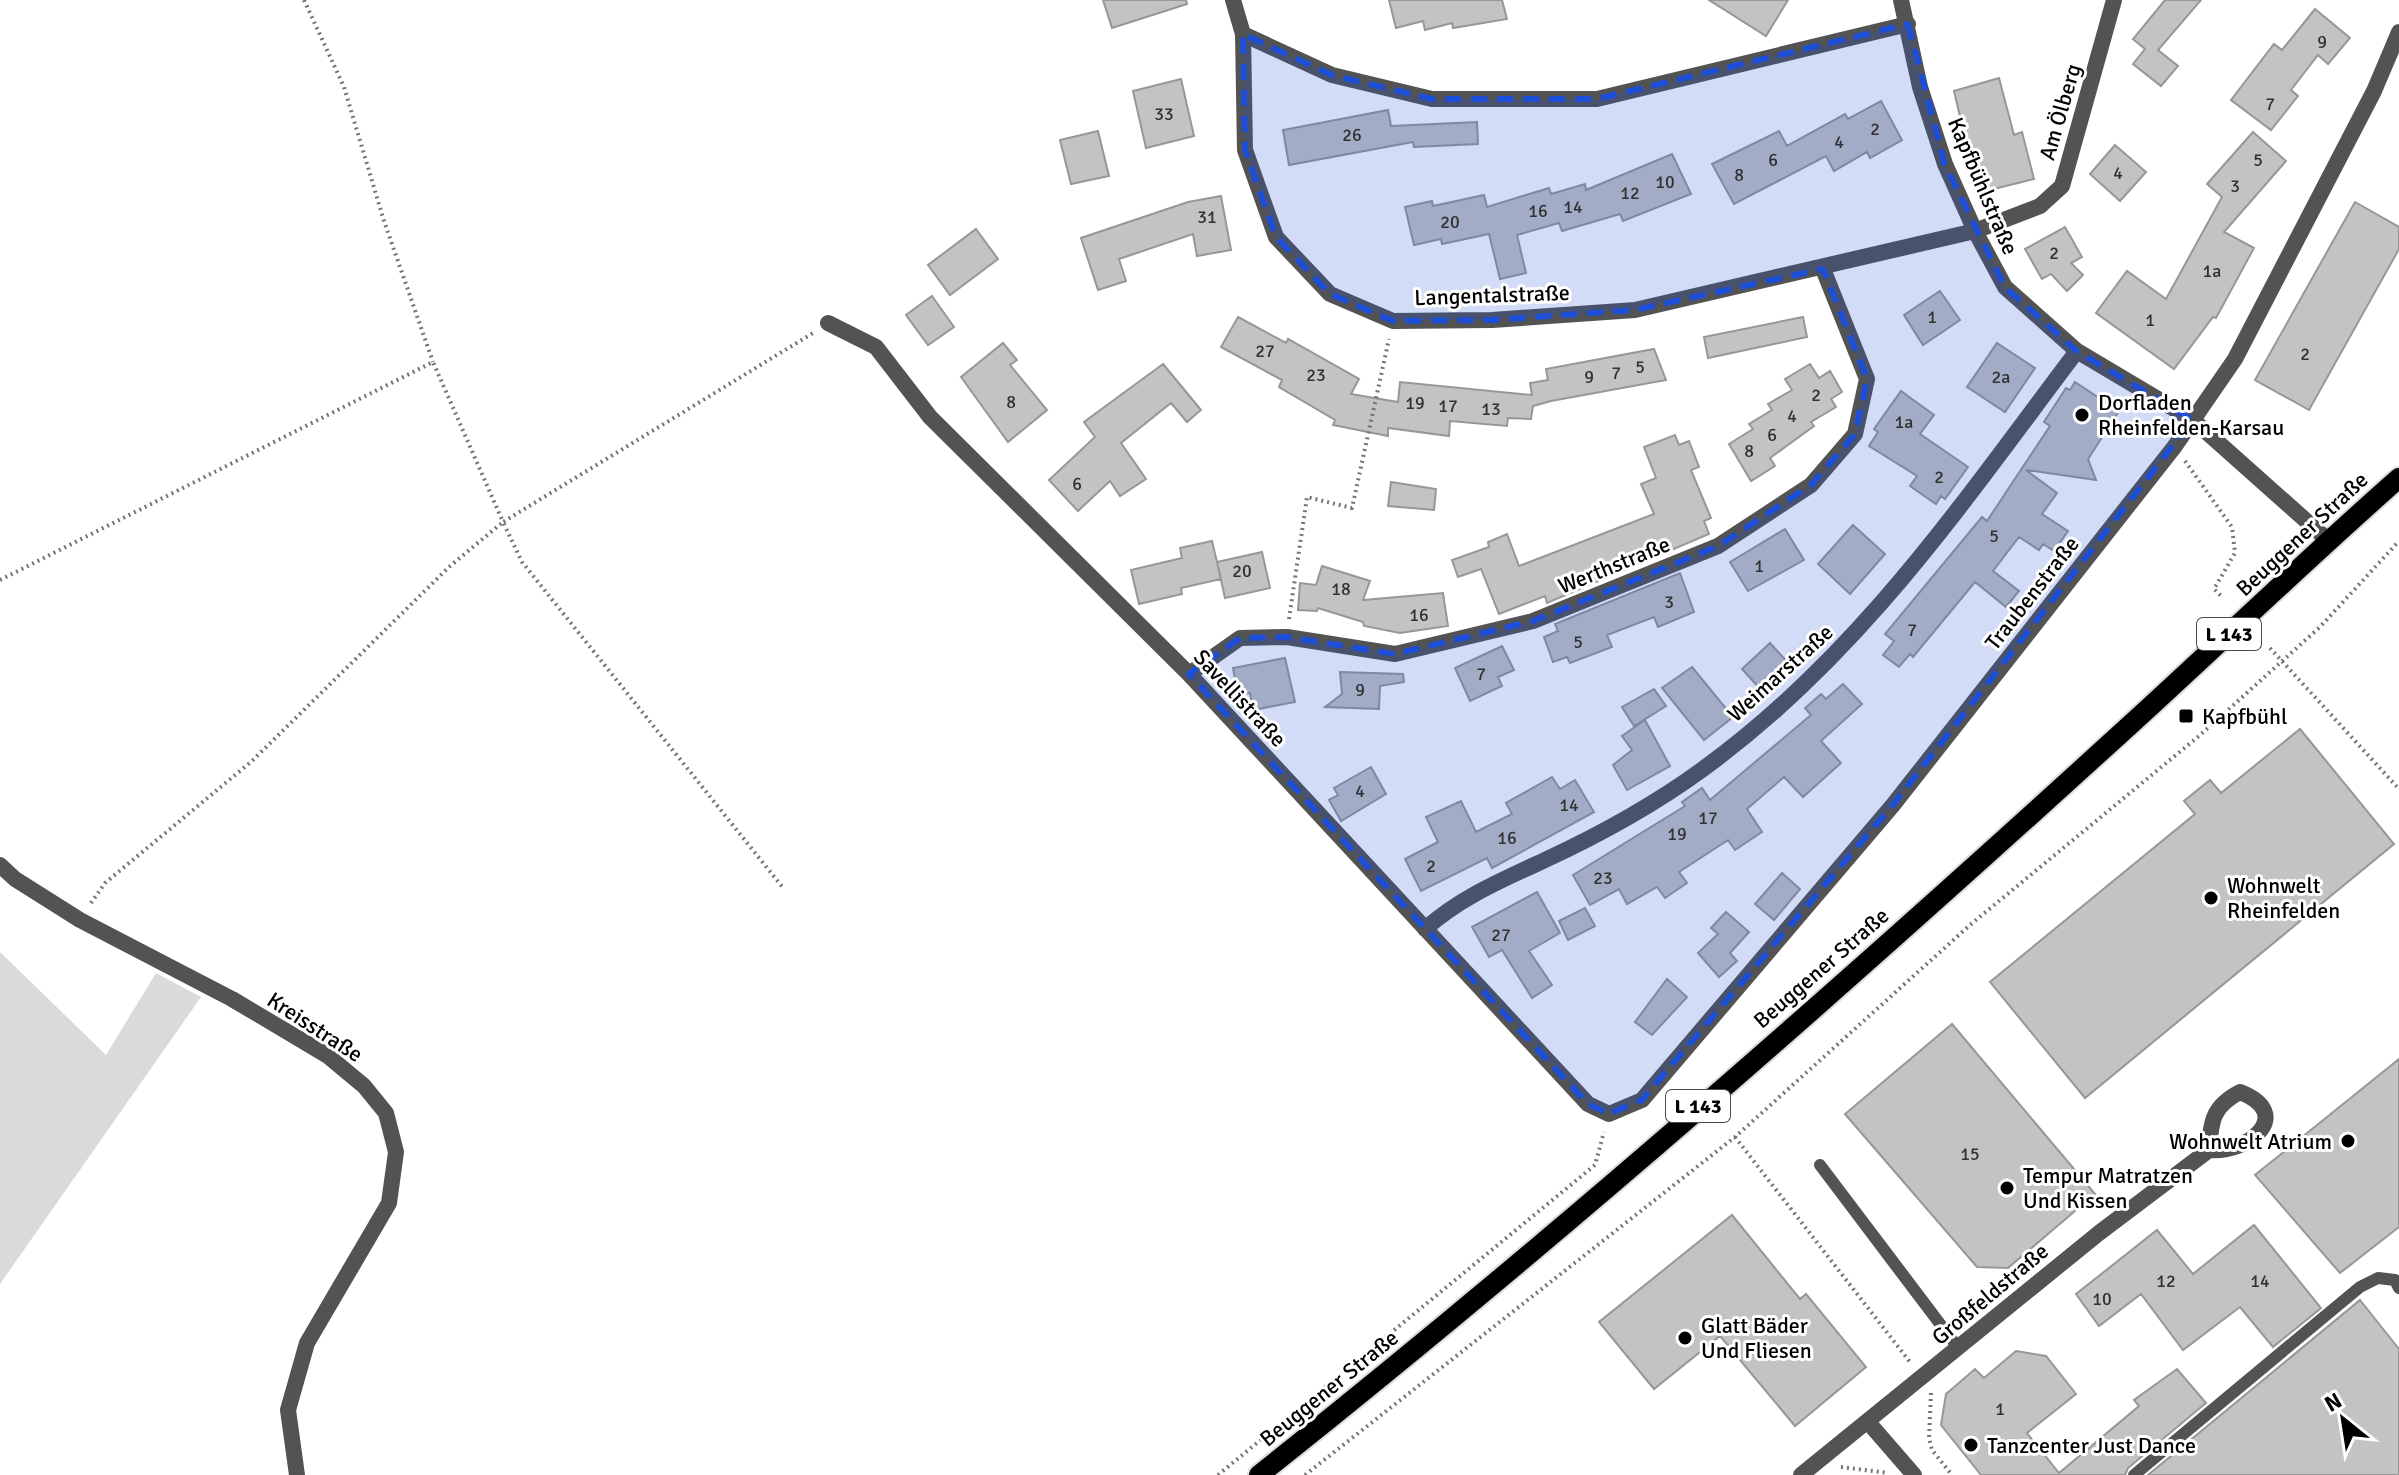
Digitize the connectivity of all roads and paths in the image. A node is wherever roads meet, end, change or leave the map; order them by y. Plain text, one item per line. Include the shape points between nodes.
1 (304, 0) edge
2 (1233, 0) edge
3 (1901, 0) edge
4 (2114, 0) edge
5 (1908, 24) junction
6 (2399, 32) edge
7 (1243, 34) junction
8 (1975, 231) junction
9 (1823, 269) junction
10 (1393, 321) junction
11 (828, 323) joint
12 (2077, 351) junction
13 (433, 362) junction
14 (2193, 420) junction
15 (2175, 446) junction
16 (2399, 478) edge
17 (503, 522) junction
18 (2399, 541) edge
19 (2330, 542) junction
20 (0, 580) edge
21 (2221, 596) dead end
22 (1287, 637) junction
23 (2270, 648) dead end
24 (2283, 661) junction
25 (1189, 674) junction
26 (2399, 789) edge
27 (0, 865) edge
28 (784, 889) dead end
29 (80, 920) junction
30 (1425, 929) junction
31 (1609, 1114) junction
32 (1735, 1137) junction
33 (2209, 1150) dead end
34 (1820, 1165) dead end
35 (2399, 1288) edge
36 (1959, 1349) junction
37 (1923, 1378) junction
38 (1868, 1422) junction
39 (1932, 1450) junction
40 (1808, 1470) edge
41 (1911, 1472) edge
42 (297, 1475) edge
43 (1218, 1475) edge
44 (1259, 1475) edge
45 (1305, 1475) edge
46 (1952, 1475) edge
47 (2134, 1475) edge

1 - 13 path via 344,87
2 - 7 street, Langentalstraße
3 - 5 street, Kapfbühlstraße
4 - 8 street, Am Ölberg via 2062,186 2040,206
5 - 7 street via 1597,99 1432,99 1332,75
5 - 8 street, Kapfbühlstraße via 1920,87 1945,164
6 - 14 street, Traubenstraße via 2374,91 2235,359
7 - 10 street, Langentalstraße via 1245,150 1276,237 1330,294
8 - 9 street, Langentalstraße
8 - 12 street, Kapfbühlstraße via 2005,287
9 - 10 street, Langentalstraße via 1635,310
9 - 22 street, Werthstraße via 1867,379 1855,434 1811,485 1718,546 1533,621 1395,654
10 - 22 path via 1352,508 1307,497
11 - 17 path
11 - 25 street, Savellistraße via 876,347 930,417
12 - 14 street, Kapfbühlstraße
12 - 30 street, Weimarstraße via 1926,553 1839,653 1799,689 1703,770 1603,829 1450,907
13 - 17 path
13 - 20 path
14 - 15 street, Traubenstraße
14 - 19 street, Kapfbühlstraße
15 - 21 path via 2232,527 2235,553 2214,589
15 - 31 street, Traubenstraße via 1893,805 1642,1100
16 - 19 main road, Beuggener Straße / L 143
17 - 28 path via 522,562
17 - 29 path via 449,567 252,761 105,883
18 - 24 path
19 - 44 main road, Beuggener Straße / L 143 via 1758,1055 1381,1378
22 - 25 street, Werthstraße via 1240,638
23 - 24 path
24 - 26 path
24 - 32 path via 1970,925
25 - 30 street, Savellistraße
27 - 29 street, Kreisstraße
29 - 42 street, Kreisstraße via 328,1056 386,1113 396,1152 389,1203 307,1343 288,1410
30 - 31 street, Savellistraße via 1588,1104
31 - 43 path via 1595,1165
32 - 37 path
32 - 45 path
33 - 36 street, Großfeldstraße
34 - 36 lane
35 - 47 lane via 2395,1280 2378,1278 2360,1287
36 - 37 street, Großfeldstraße
37 - 38 street, Großfeldstraße
37 - 39 path via 1933,1397
38 - 40 street, Großfeldstraße
38 - 41 street
39 - 41 path
39 - 46 path
40 - 41 path

